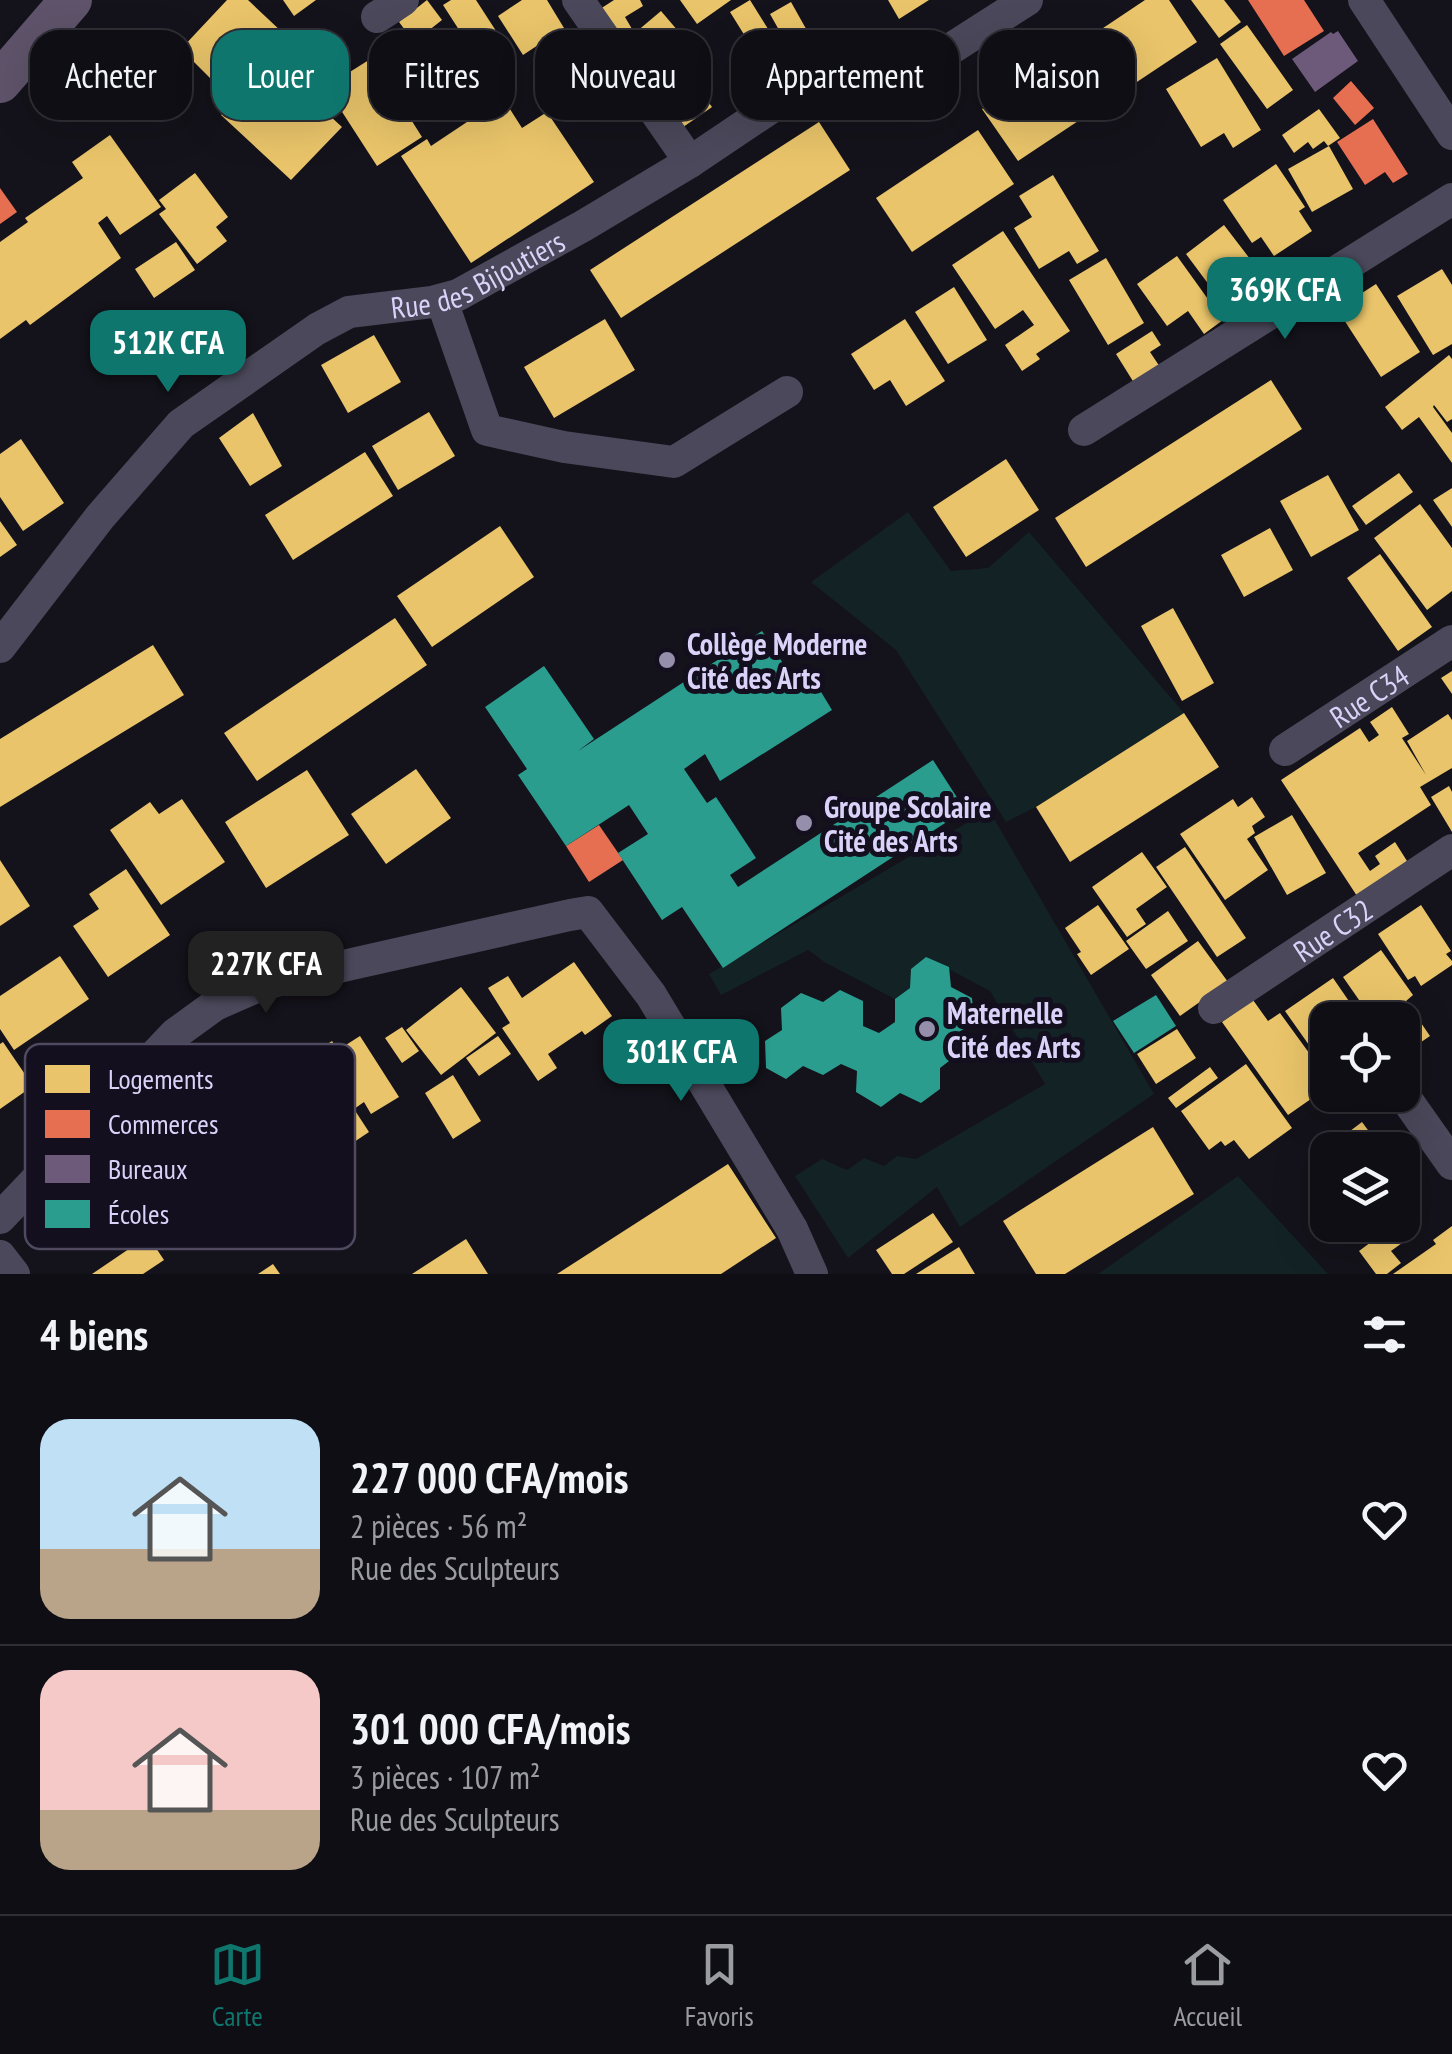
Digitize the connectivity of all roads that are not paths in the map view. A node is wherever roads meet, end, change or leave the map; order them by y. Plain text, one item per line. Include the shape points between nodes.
1 (32, 0) edge
2 (71, 0) edge
3 (578, 0) edge
4 (1027, 0) edge
5 (1364, 0) edge
6 (2, 63) edge
7 (1452, 134) edge
8 (690, 162) junction
9 (1452, 199) edge
10 (442, 301) junction
11 (787, 392) dead end
12 (1084, 430) dead end
13 (1452, 642) edge
14 (0, 647) edge
15 (1285, 750) dead end
16 (1452, 850) edge
17 (1214, 1008) dead end
18 (165, 1044) edge
19 (1415, 1112) edge
20 (1452, 1164) edge
21 (25, 1192) edge
22 (0, 1218) edge
23 (0, 1256) edge
24 (810, 1271) edge
25 (14, 1274) edge

1 - 6 main road
2 - 6 main road
3 - 8 street
4 - 8 street, Rue des Bijoutiers via 922,62 827,70
5 - 7 street
8 - 10 street, Rue des Bijoutiers
9 - 12 street
10 - 11 street via 488,430 674,462
10 - 14 street, Rue des Bijoutiers via 334,318 181,424
13 - 15 street, Rue C34
16 - 17 street, Rue C32
18 - 24 street via 215,1005 263,984 588,912 651,995 774,1197
19 - 20 street
21 - 22 street
23 - 25 street

